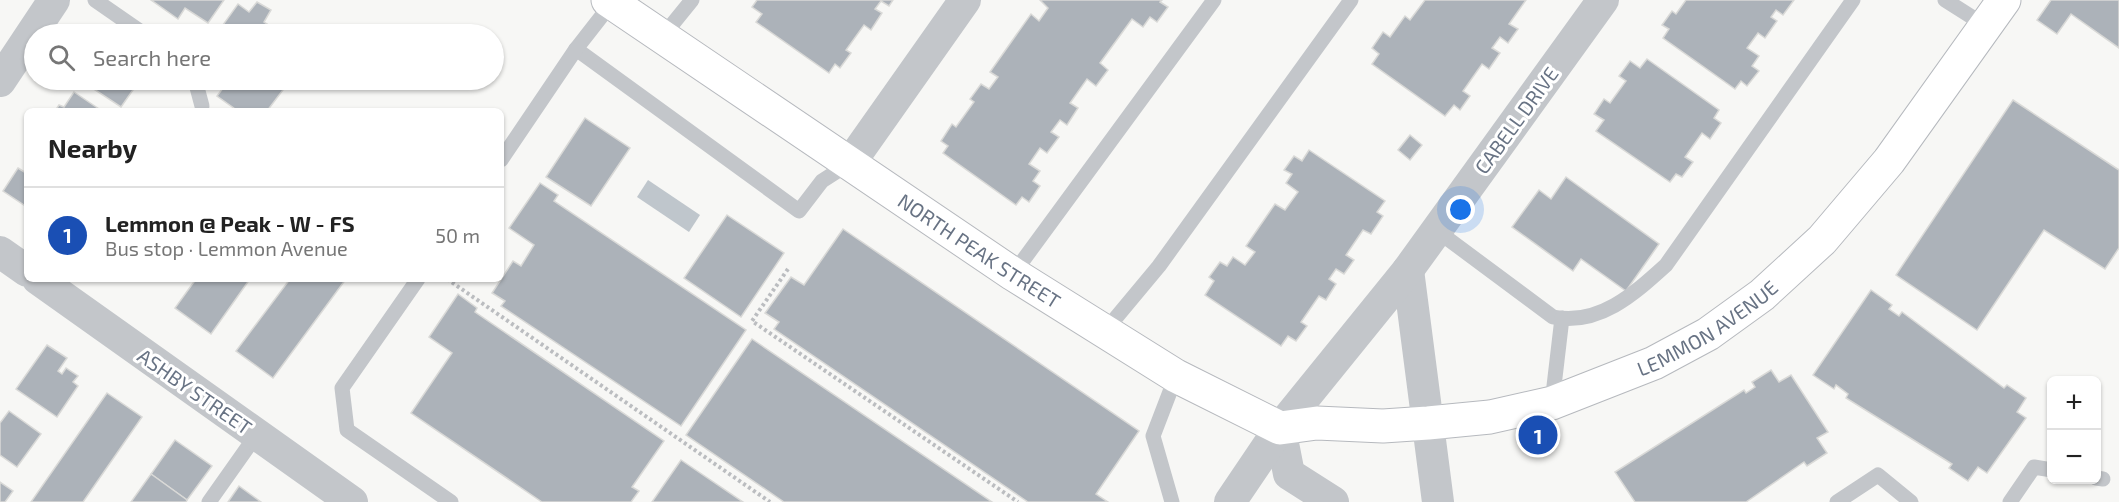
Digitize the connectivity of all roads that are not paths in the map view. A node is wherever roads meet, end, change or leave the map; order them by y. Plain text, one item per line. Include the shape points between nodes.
1 (54, 0) edge
2 (94, 0) edge
3 (692, 0) edge
4 (965, 0) edge
5 (1214, 0) edge
6 (1351, 0) edge
7 (1603, 0) edge
8 (1853, 0) edge
9 (1945, 0) edge
10 (2004, 0) edge
11 (622, 4) edge
12 (38, 24) edge
13 (129, 24) edge
14 (1986, 26) junction
15 (662, 37) junction
16 (24, 45) edge
17 (576, 49) junction
18 (0, 81) edge
19 (198, 90) edge
20 (202, 106) dead end
21 (504, 156) edge
22 (850, 163) junction
23 (1436, 230) junction
24 (0, 252) edge
25 (24, 269) edge
26 (1408, 270) junction
27 (1013, 274) junction
28 (42, 282) edge
29 (416, 282) edge
30 (1562, 318) junction
31 (1104, 332) junction
32 (1176, 376) junction
33 (1552, 403) junction
34 (1428, 423) junction
35 (1280, 428) junction
36 (257, 434) junction
37 (2047, 469) edge
38 (208, 502) edge
39 (352, 502) edge
40 (451, 502) edge
41 (1172, 502) edge
42 (1230, 502) edge
43 (1333, 502) edge
44 (1438, 502) edge
45 (1837, 502) edge
46 (1911, 502) edge
47 (2010, 502) edge

1 - 12 street
2 - 13 lane
3 - 15 lane
4 - 22 street
5 - 27 lane
6 - 31 lane via 1159,266
7 - 23 street, CABELL DRIVE
8 - 30 lane via 1666,265 1634,294 1600,313
9 - 14 lane
10 - 14 main road, LEMMON AVENUE
11 - 15 main road, NORTH PEAK STREET
11 - 17 lane
14 - 33 main road, LEMMON AVENUE via 1889,161 1822,240 1762,295 1708,334 1654,363
15 - 22 main road, NORTH PEAK STREET
16 - 18 street
17 - 21 lane
17 - 22 lane via 799,211 822,181
19 - 20 lane
22 - 27 main road, NORTH PEAK STREET
23 - 26 street, CABELL DRIVE
23 - 30 lane via 1553,317
24 - 25 street
26 - 34 street
26 - 35 street, CABELL DRIVE
27 - 31 main road, NORTH PEAK STREET
28 - 36 street, ASHBY STREET
29 - 40 lane via 342,388 347,430
30 - 33 lane
31 - 32 main road, NORTH PEAK STREET
32 - 35 main road, NORTH PEAK STREET
32 - 41 lane via 1153,436
33 - 34 main road, LEMMON AVENUE via 1490,417
34 - 35 main road, LEMMON AVENUE via 1317,423
34 - 44 street
35 - 42 street, CABELL DRIVE
35 - 43 street via 1289,474
36 - 38 lane
36 - 39 street, ASHBY STREET
37 - 47 lane via 2034,467
45 - 46 lane via 1878,475

